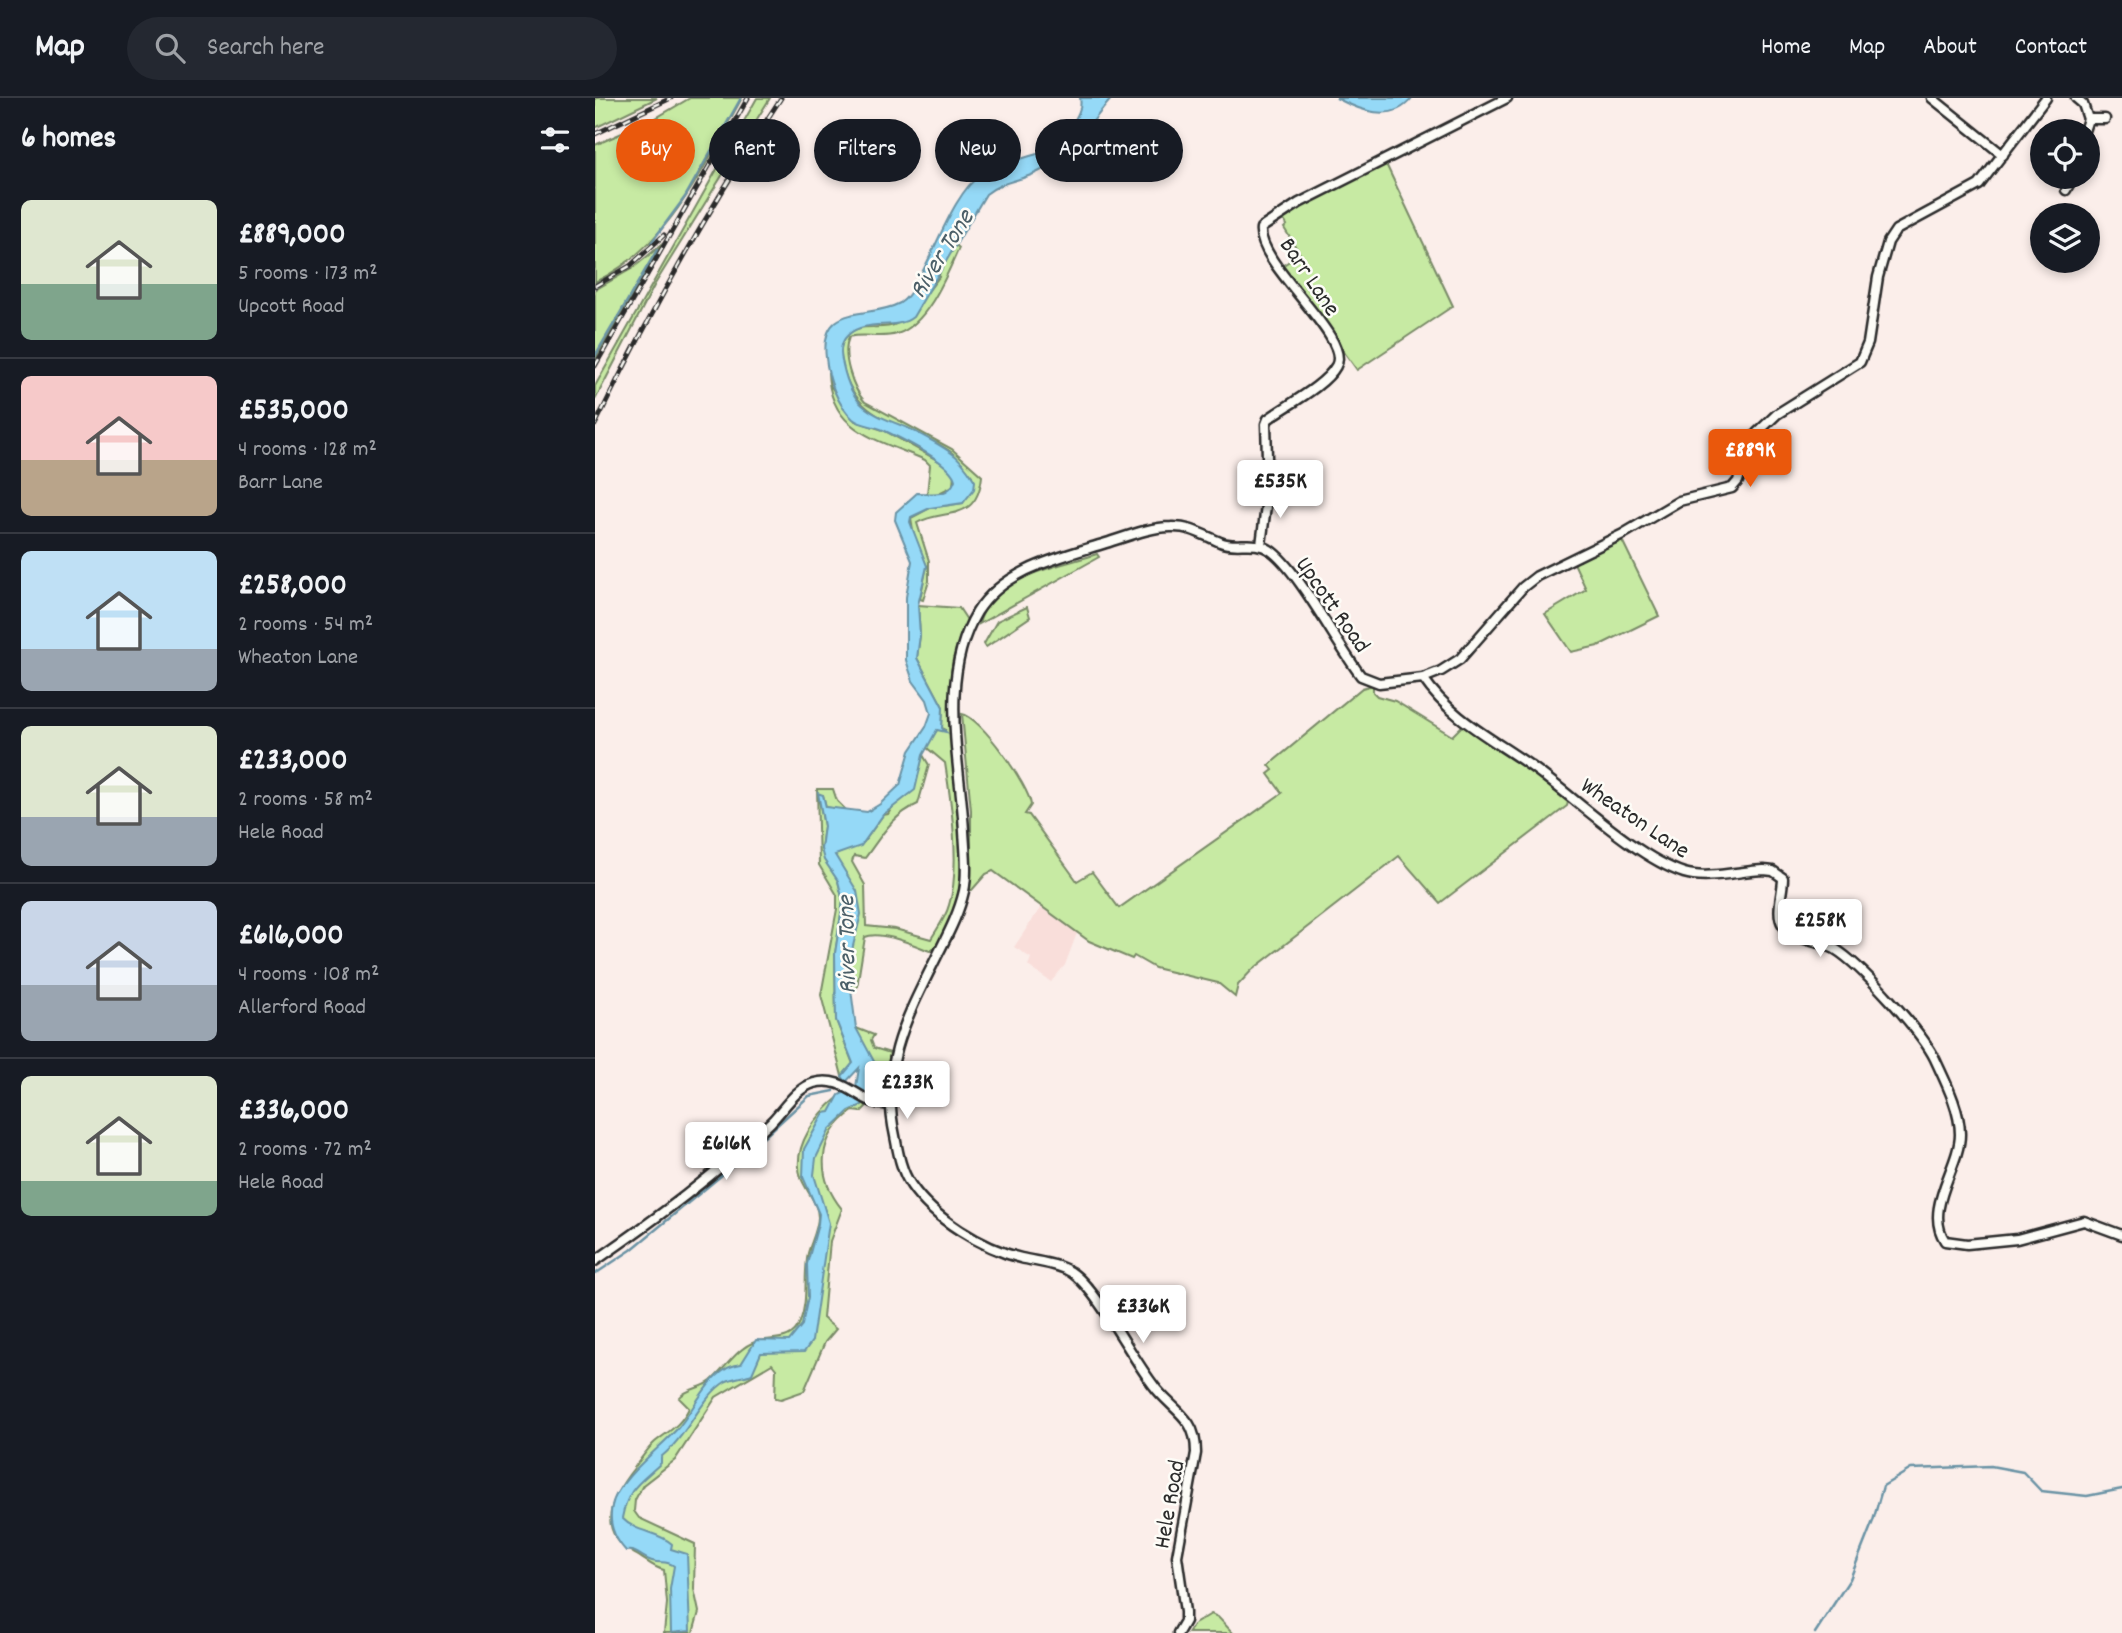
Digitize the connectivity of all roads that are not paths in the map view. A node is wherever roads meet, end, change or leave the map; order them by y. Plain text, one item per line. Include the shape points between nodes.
1 (1507, 98) edge
2 (1932, 98) edge
3 (2046, 98) edge
4 (2076, 98) edge
5 (2088, 119) edge
6 (2100, 120) edge
7 (2105, 120) dead end
8 (2003, 155) junction
9 (1261, 545) junction
10 (1423, 678) junction
11 (888, 1104) junction
12 (2122, 1236) edge
13 (595, 1261) edge
14 (1178, 1633) edge

1 - 9 street, Barr Lane via 1299,203 1261,228 1269,250 1328,335 1338,359 1326,377 1266,424 1268,490
2 - 8 street
3 - 8 street, Upcott Road
4 - 5 street
6 - 7 street
8 - 10 street, Upcott Road via 1968,193 1896,230 1878,277 1868,343 1860,362 1777,414 1757,433 1732,488 1679,501 1538,576 1460,659
9 - 10 street, Upcott Road via 1273,552 1297,582 1361,676 1379,682
9 - 11 street, Upcott Road via 1223,544 1189,528 1149,530 1032,568 991,595 979,610 961,645 956,673 954,714 965,886 957,916 895,1049
10 - 12 street, Wheaton Lane via 1449,710 1476,731 1518,756 1662,862 1700,876 1763,870 1783,878 1780,910 1784,927 1833,948 1858,967 1934,1057 1960,1130 1940,1213 1945,1241 1967,1244 2017,1239 2084,1221
11 - 13 street via 826,1082 804,1087 706,1180
11 - 14 street, Hele Road via 905,1172 917,1193 978,1241 1071,1272 1093,1295 1154,1388 1188,1423 1196,1453 1177,1556 1185,1612

